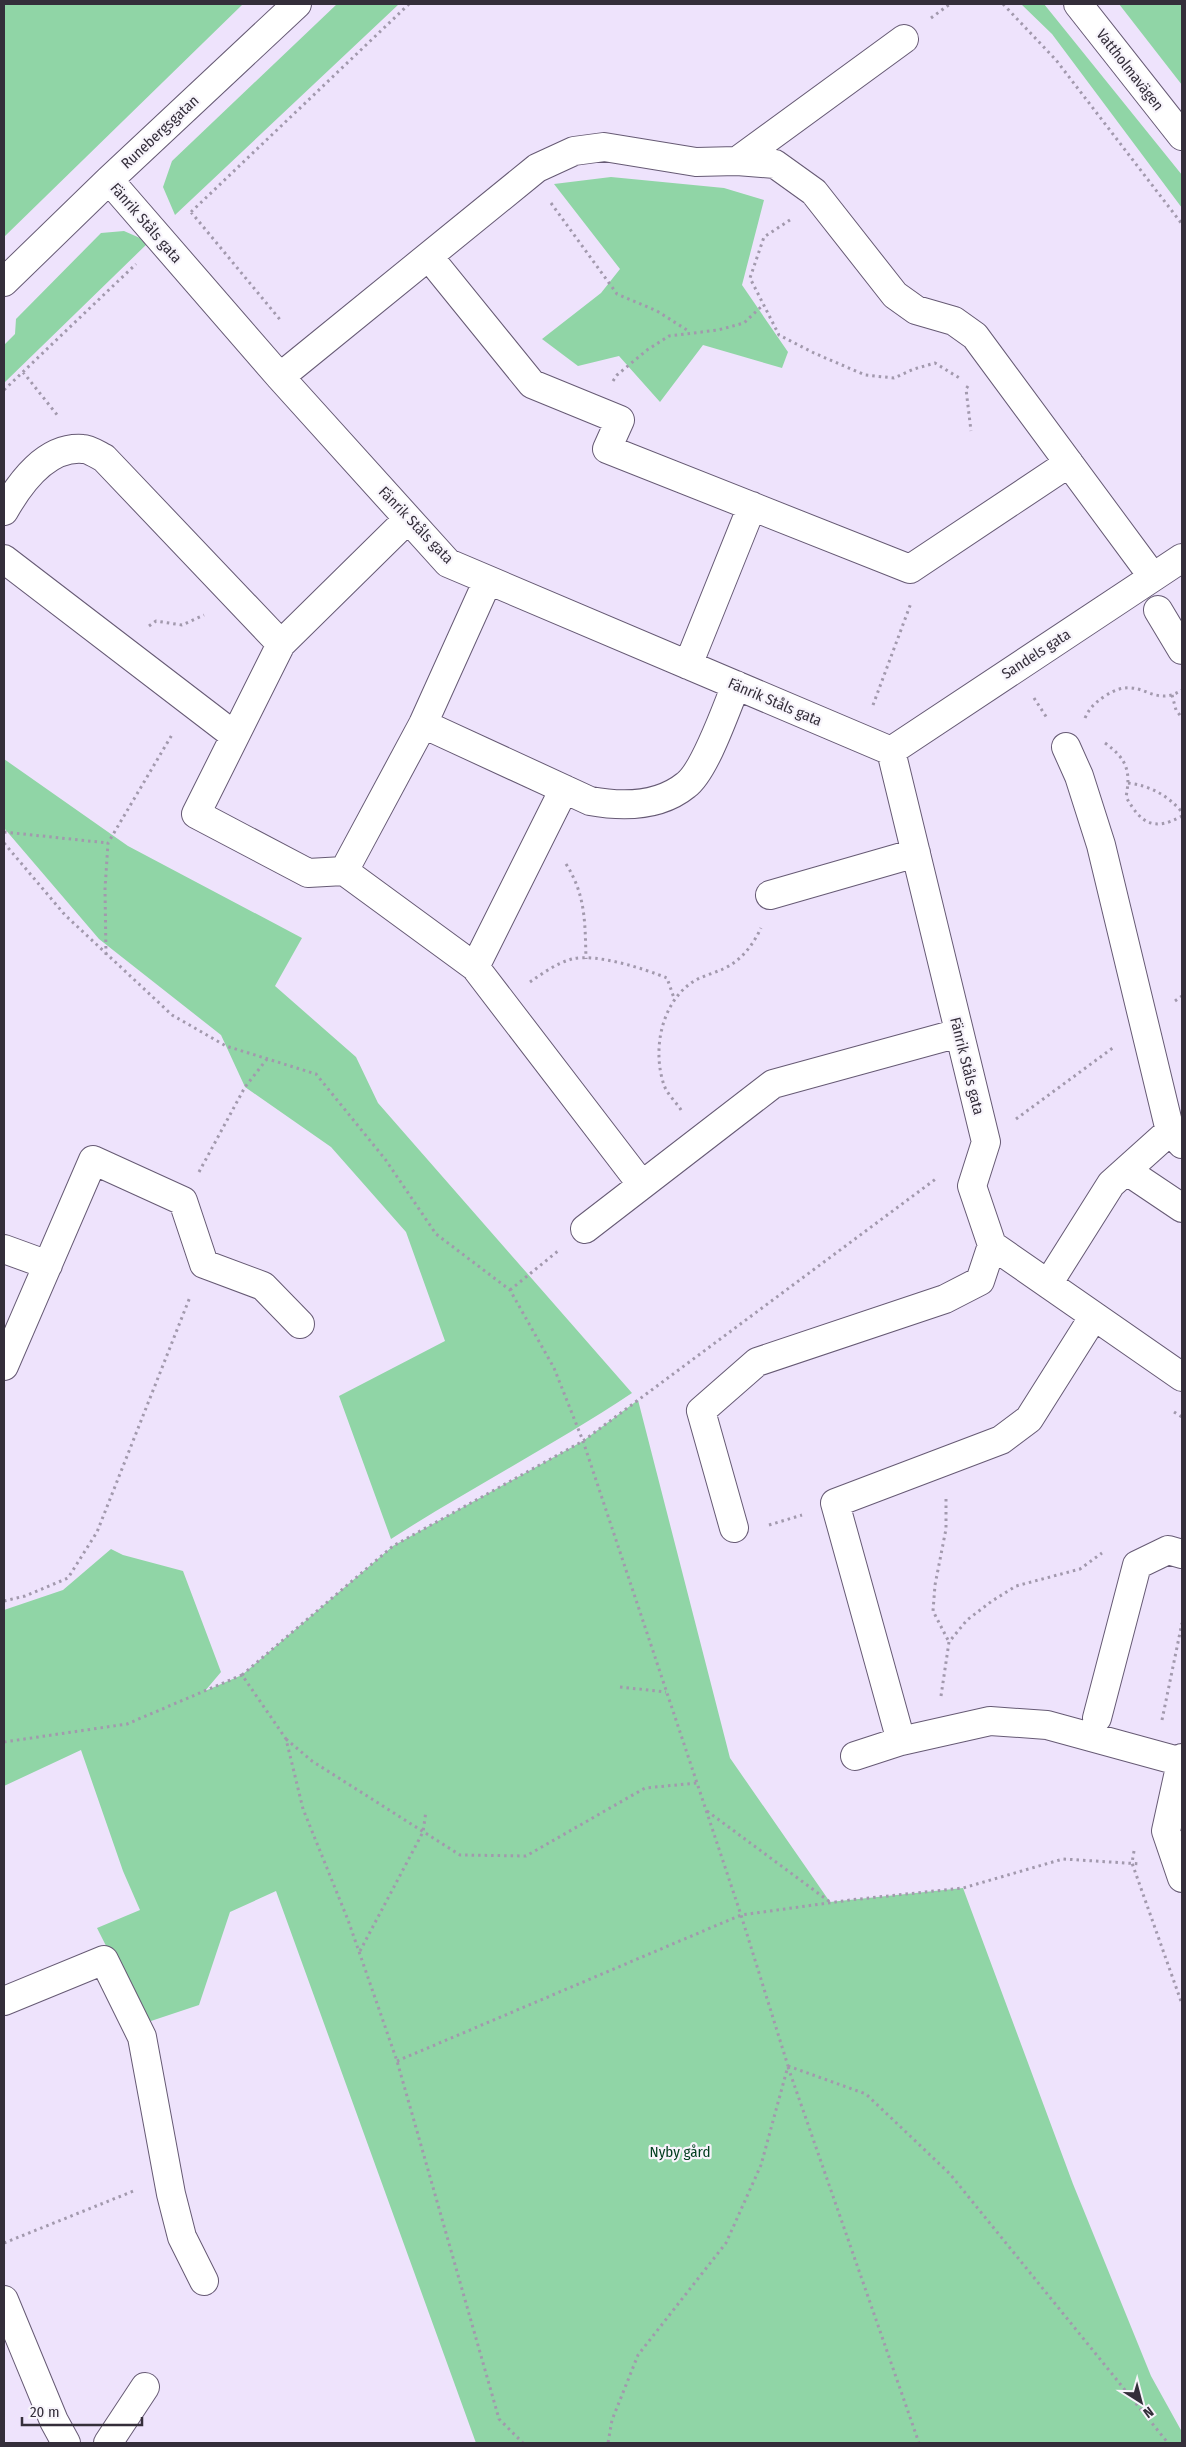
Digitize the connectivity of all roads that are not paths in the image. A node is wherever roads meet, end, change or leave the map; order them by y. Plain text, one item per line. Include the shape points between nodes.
1 (297, 4) edge
2 (1078, 4) edge
3 (904, 39) dead end
4 (1182, 136) edge
5 (737, 160) junction
6 (109, 180) junction
7 (429, 257) junction
8 (4, 282) edge
9 (280, 377) junction
10 (1069, 463) junction
11 (752, 506) junction
12 (4, 511) edge
13 (408, 519) junction
14 (1182, 558) edge
15 (4, 559) edge
16 (1153, 577) junction
17 (488, 580) junction
18 (1158, 610) dead end
19 (280, 644) junction
20 (1182, 650) edge
21 (688, 665) junction
22 (736, 685) junction
23 (423, 724) junction
24 (235, 736) junction
25 (1066, 747) dead end
26 (891, 751) junction
27 (564, 789) junction
28 (916, 853) junction
29 (344, 871) junction
30 (770, 895) road end
31 (475, 968) junction
32 (959, 1033) junction
33 (1176, 1137) edge
34 (1127, 1171) junction
35 (642, 1185) junction
36 (1182, 1208) edge
37 (585, 1229) road end
38 (992, 1245) junction
39 (4, 1249) edge
40 (48, 1265) junction
41 (1048, 1284) junction
42 (1094, 1316) junction
43 (300, 1324) dead end
44 (4, 1366) edge
45 (1182, 1377) edge
46 (734, 1528) road end
47 (1182, 1554) edge
48 (1097, 1718) dead end
49 (901, 1741) junction
50 (855, 1756) dead end
51 (1182, 1760) edge
52 (1180, 1872) edge
53 (4, 2001) edge
54 (204, 2281) dead end
55 (4, 2300) edge
56 (145, 2387) dead end
57 (57, 2441) edge
58 (108, 2443) edge

1 - 6 street, Runebergsgatan
2 - 4 street, Vattholmavägen
3 - 5 street
5 - 7 street via 696,162 604,147 574,151 537,168
5 - 10 street via 775,164 814,192 896,295 916,310 954,321 975,336
6 - 8 street, Runebergsgatan
6 - 9 street, Fänrik Ståls gata
7 - 9 street
7 - 11 street via 532,384 620,420 607,449
9 - 13 street, Fänrik Ståls gata
10 - 11 street via 910,568
10 - 16 street
11 - 21 street
12 - 19 street via 15,491 36,469 60,451 84,448 104,458
13 - 17 street, Fänrik Ståls gata via 448,563
13 - 19 street
14 - 16 street, Sandels gata
15 - 24 street
16 - 26 street, Sandels gata
17 - 21 street, Fänrik Ståls gata
17 - 23 street
18 - 20 street
19 - 24 street
21 - 22 street, Fänrik Ståls gata
22 - 26 street, Fänrik Ståls gata
22 - 27 street via 707,755 688,785 656,802 613,806 590,802
23 - 27 street
23 - 29 street
24 - 29 street via 196,814 308,873
25 - 33 street via 1101,845 1144,1024
26 - 28 street, Fänrik Ståls gata
27 - 31 street
28 - 30 street
28 - 32 street, Fänrik Ståls gata
29 - 31 street
31 - 35 street
32 - 35 street via 773,1084
32 - 38 street, Fänrik Ståls gata via 986,1142 972,1186
33 - 34 street
34 - 36 street
34 - 41 street via 1111,1184
35 - 37 street
38 - 41 street
38 - 46 street via 980,1281 945,1299 757,1362 701,1411
39 - 40 street
40 - 43 street via 93,1160 183,1201 204,1264 263,1286
40 - 44 street
41 - 42 street
42 - 45 street
42 - 49 street via 1029,1420 1001,1440 835,1503
47 - 48 street via 1168,1550 1137,1565
49 - 50 street
49 - 51 street via 990,1721 1048,1725
51 - 52 street via 1166,1831
53 - 54 street via 104,1960 142,2037 182,2237
55 - 57 street
56 - 58 street

